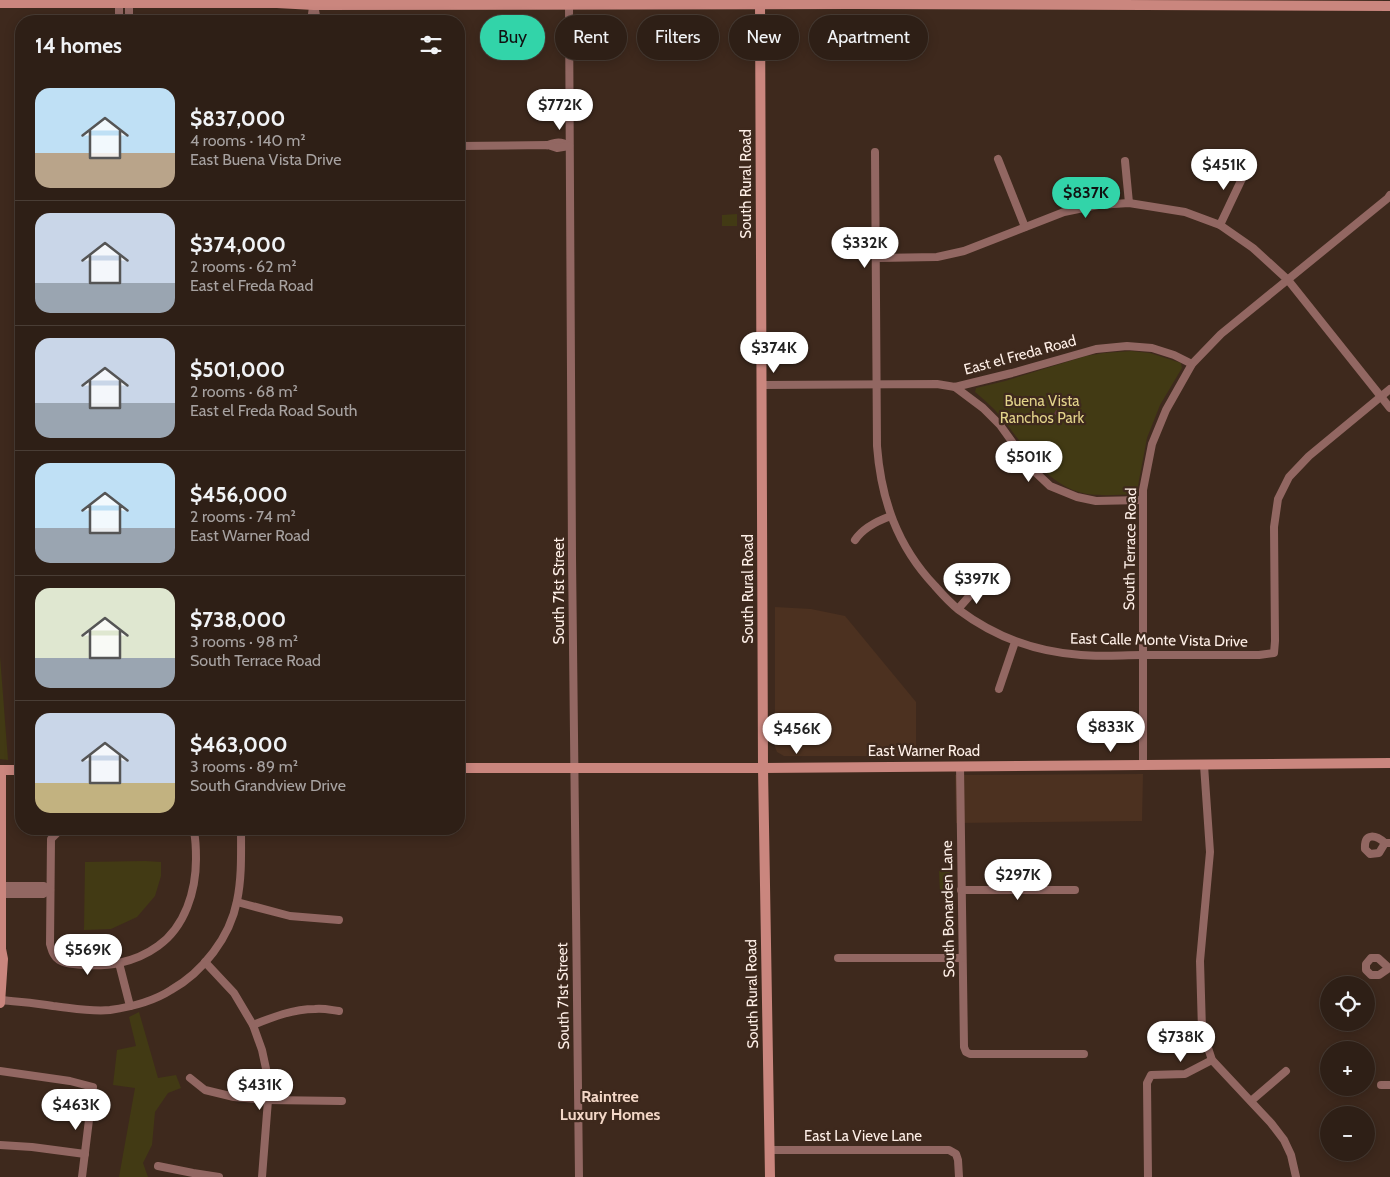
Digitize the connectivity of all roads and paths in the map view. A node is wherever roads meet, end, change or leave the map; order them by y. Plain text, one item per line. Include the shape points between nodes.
1 (379, 2) edge
2 (760, 2) edge
3 (851, 2) edge
4 (1032, 2) edge
5 (0, 3) edge
6 (124, 3) junction
7 (314, 5) junction
8 (569, 5) junction
9 (1390, 6) edge
10 (121, 15) edge
11 (127, 15) edge
12 (312, 15) edge
13 (316, 15) edge
14 (465, 146) edge
15 (569, 146) junction
16 (875, 152) dead end
17 (998, 159) dead end
18 (1126, 161) dead end
19 (1248, 166) dead end
20 (1390, 195) edge
21 (1129, 202) junction
22 (1220, 225) junction
23 (1025, 227) junction
24 (877, 258) junction
25 (1288, 280) junction
26 (1192, 364) junction
27 (762, 385) junction
28 (877, 385) junction
29 (954, 387) junction
30 (1390, 389) edge
31 (1381, 397) junction
32 (1390, 408) edge
33 (1142, 500) junction
34 (891, 516) junction
35 (855, 540) dead end
36 (979, 585) dead end
37 (958, 609) junction
38 (1015, 642) junction
39 (1143, 655) junction
40 (1000, 689) dead end
41 (1390, 763) edge
42 (1143, 765) junction
43 (1204, 765) junction
44 (960, 766) junction
45 (465, 768) edge
46 (574, 768) junction
47 (763, 768) junction
48 (2, 770) edge
49 (15, 770) edge
50 (55, 835) edge
51 (193, 835) edge
52 (241, 835) edge
53 (3, 890) edge
54 (50, 890) junction
55 (961, 890) junction
56 (1075, 890) dead end
57 (237, 902) junction
58 (339, 920) dead end
59 (838, 958) dead end
60 (962, 958) junction
61 (205, 962) junction
62 (119, 963) junction
63 (0, 1001) edge
64 (130, 1006) junction
65 (339, 1011) dead end
66 (253, 1025) junction
67 (1084, 1054) dead end
68 (1212, 1060) junction
69 (0, 1071) edge
70 (1286, 1071) dead end
71 (190, 1078) dead end
72 (1381, 1084) dead end
73 (1390, 1085) edge
74 (268, 1100) junction
75 (342, 1101) dead end
76 (1251, 1101) junction
77 (0, 1145) edge
78 (769, 1150) junction
79 (85, 1154) junction
80 (158, 1166) dead end
81 (82, 1177) edge
82 (218, 1177) edge
83 (262, 1177) edge
84 (579, 1177) edge
85 (770, 1177) edge
86 (958, 1177) edge
87 (1148, 1177) edge
88 (1296, 1177) edge

1 - 7 main road
1 - 8 main road
2 - 3 main road
2 - 8 main road
2 - 27 main road, South Rural Road
3 - 4 main road
4 - 9 main road
5 - 6 main road
6 - 7 main road
6 - 10 street
6 - 11 street
7 - 12 street
7 - 13 street
8 - 15 street, South 71st Street
14 - 15 street
15 - 46 street, South 71st Street
16 - 24 street, East Calle Monte Vista Drive
17 - 23 street
18 - 21 street
19 - 22 street
20 - 25 street, South Terrace Road
21 - 22 street via 1185,212
21 - 23 street via 1064,212
22 - 25 street via 1253,248
23 - 24 street via 964,252 937,257
24 - 28 street, East Calle Monte Vista Drive
25 - 26 street, South Terrace Road via 1221,334
25 - 31 street
26 - 29 street, East el Freda Road via 1152,348 1127,346 1096,349
26 - 33 street, South Terrace Road via 1166,410 1152,444
27 - 28 street, East el Freda Road
27 - 47 main road, South Rural Road
28 - 29 street, East el Freda Road via 937,384
28 - 34 street, East Calle Monte Vista Drive via 879,467
29 - 33 street via 1000,425 1031,468 1050,486 1096,501
30 - 31 street
31 - 32 street
31 - 39 street, East Calle Monte Vista Drive via 1308,456 1289,476 1278,499 1274,527 1274,653
33 - 39 street, South Terrace Road
34 - 35 street via 861,532
34 - 37 street, East Calle Monte Vista Drive via 902,543 923,574
36 - 37 street
37 - 38 street, East Calle Monte Vista Drive via 982,626
38 - 39 street, East Calle Monte Vista Drive via 1036,649 1074,654
38 - 40 street
39 - 42 street, South Terrace Road
41 - 43 main road, East Warner Road
42 - 43 main road, East Warner Road
42 - 44 main road, East Warner Road
43 - 68 street via 1210,852 1200,961 1202,1030
44 - 47 main road, East Warner Road
44 - 55 street, South Bonarden Lane
45 - 46 main road, East Warner Road
46 - 47 main road, East Warner Road
46 - 84 street, South 71st Street
47 - 78 main road, South Rural Road
48 - 49 main road
48 - 53 main road
50 - 54 street via 51,839
51 - 62 street via 196,840 196,868 188,908 160,945 144,955
52 - 57 street
53 - 54 street via 43,894
53 - 63 main road via 1,949 4,959
54 - 62 street via 50,944 53,953 60,960 82,965
55 - 56 street
55 - 60 street, South Bonarden Lane
57 - 58 street via 290,916
57 - 61 street via 218,948
59 - 60 street
60 - 67 street, South Bonarden Lane via 966,1052
61 - 64 street via 172,990
61 - 66 street via 234,993
62 - 64 street
63 - 64 street via 86,1010
65 - 66 street via 302,1010
66 - 74 street via 268,1078
68 - 76 street
68 - 87 street via 1185,1074 1151,1075 1147,1083
69 - 79 street via 93,1087
70 - 76 street
71 - 74 street via 205,1090
72 - 73 street
74 - 75 street
74 - 83 street
76 - 88 street via 1284,1140
77 - 79 street
78 - 85 main road, South Rural Road
78 - 86 street, East La Vieve Lane via 949,1150 956,1154
79 - 81 street
80 - 82 street

